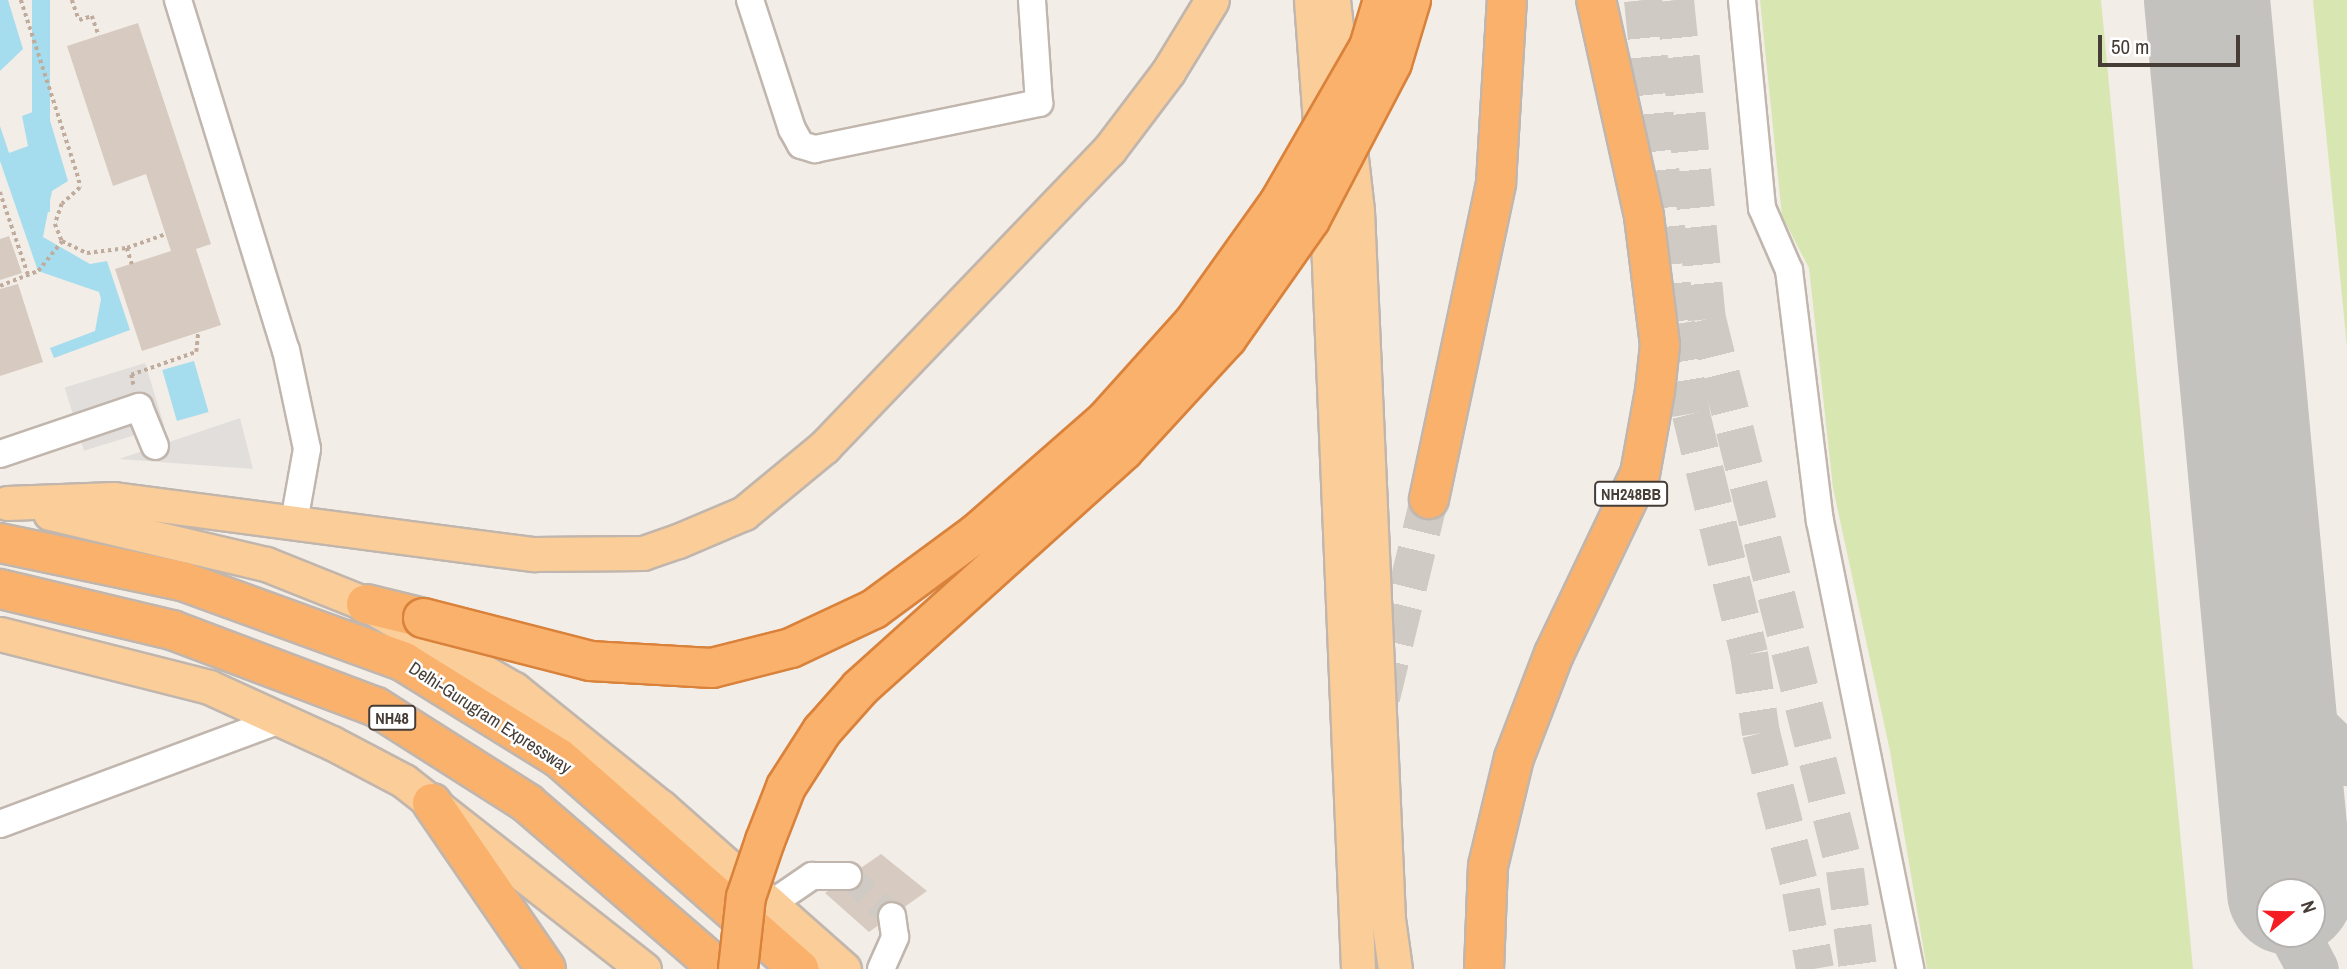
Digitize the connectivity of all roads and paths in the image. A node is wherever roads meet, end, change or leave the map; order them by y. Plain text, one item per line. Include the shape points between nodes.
1 (21, 0) edge
2 (72, 0) edge
3 (178, 0) edge
4 (750, 0) edge
5 (1032, 0) edge
6 (1212, 0) edge
7 (1311, 0) edge
8 (1333, 0) edge
9 (1383, 0) edge
10 (1411, 0) edge
11 (1507, 0) edge
12 (1596, 0) edge
13 (1742, 0) edge
14 (99, 36) dead end
15 (0, 192) edge
16 (166, 234) dead end
17 (62, 241) junction
18 (127, 248) junction
19 (132, 264) dead end
20 (29, 277) junction
21 (0, 286) edge
22 (198, 333) dead end
23 (139, 407) junction
24 (155, 446) dead end
25 (0, 454) edge
26 (1429, 499) tunnel mouth
27 (4, 502) edge
28 (294, 522) junction
29 (0, 543) edge
30 (0, 589) edge
31 (366, 604) junction
32 (0, 634) edge
33 (283, 719) junction
34 (432, 803) junction
35 (0, 824) edge
36 (848, 876) tunnel mouth
37 (771, 904) junction
38 (892, 916) dead end
39 (546, 969) edge
40 (644, 969) edge
41 (719, 969) edge
42 (738, 969) edge
43 (799, 969) edge
44 (845, 969) edge
45 (881, 969) edge
46 (1358, 969) edge
47 (1395, 969) edge
48 (1484, 969) edge
49 (1910, 969) edge

1 - 17 path via 79,180 80,188 62,204 55,225
2 - 14 path via 79,20 92,16
3 - 28 street via 286,350 307,449
4 - 5 street via 792,129 802,145 815,149 1039,103
6 - 28 main road via 1168,72 1109,150 824,447 744,513 643,553 586,555 533,554
7 - 46 main road via 1328,216
8 - 47 main road via 1357,211 1388,919
9 - 31 highway, bridge via 1369,47 1279,203 1194,322 1105,421 977,533 874,609 790,648 712,668 590,661
10 - 42 highway, bridge via 1392,63 1310,220 1227,338 1124,450 860,688 822,731 786,788 765,841 747,897
11 - 26 highway via 1496,183
12 - 48 highway, NH248BB via 1644,216 1660,345 1655,391 1640,474 1554,654 1514,758 1488,866
13 - 49 street via 1762,208 1789,270 1820,521
15 - 20 path
16 - 18 path
17 - 18 path via 87,253
17 - 20 path
18 - 19 path
20 - 21 path
22 - 23 path via 196,352 131,375
23 - 24 street
23 - 25 street
27 - 28 main road via 114,499
27 - 31 main road via 266,564
29 - 43 highway, Delhi-Gurugram Expressway via 182,581 404,662 559,758
30 - 41 highway, NH48 via 172,630 376,707 527,803
31 - 37 main road via 514,689
32 - 33 main road via 209,687
33 - 34 main road via 404,781
33 - 35 street
34 - 39 highway
34 - 40 main road
36 - 37 street via 812,876
37 - 44 main road
38 - 45 street via 895,937

